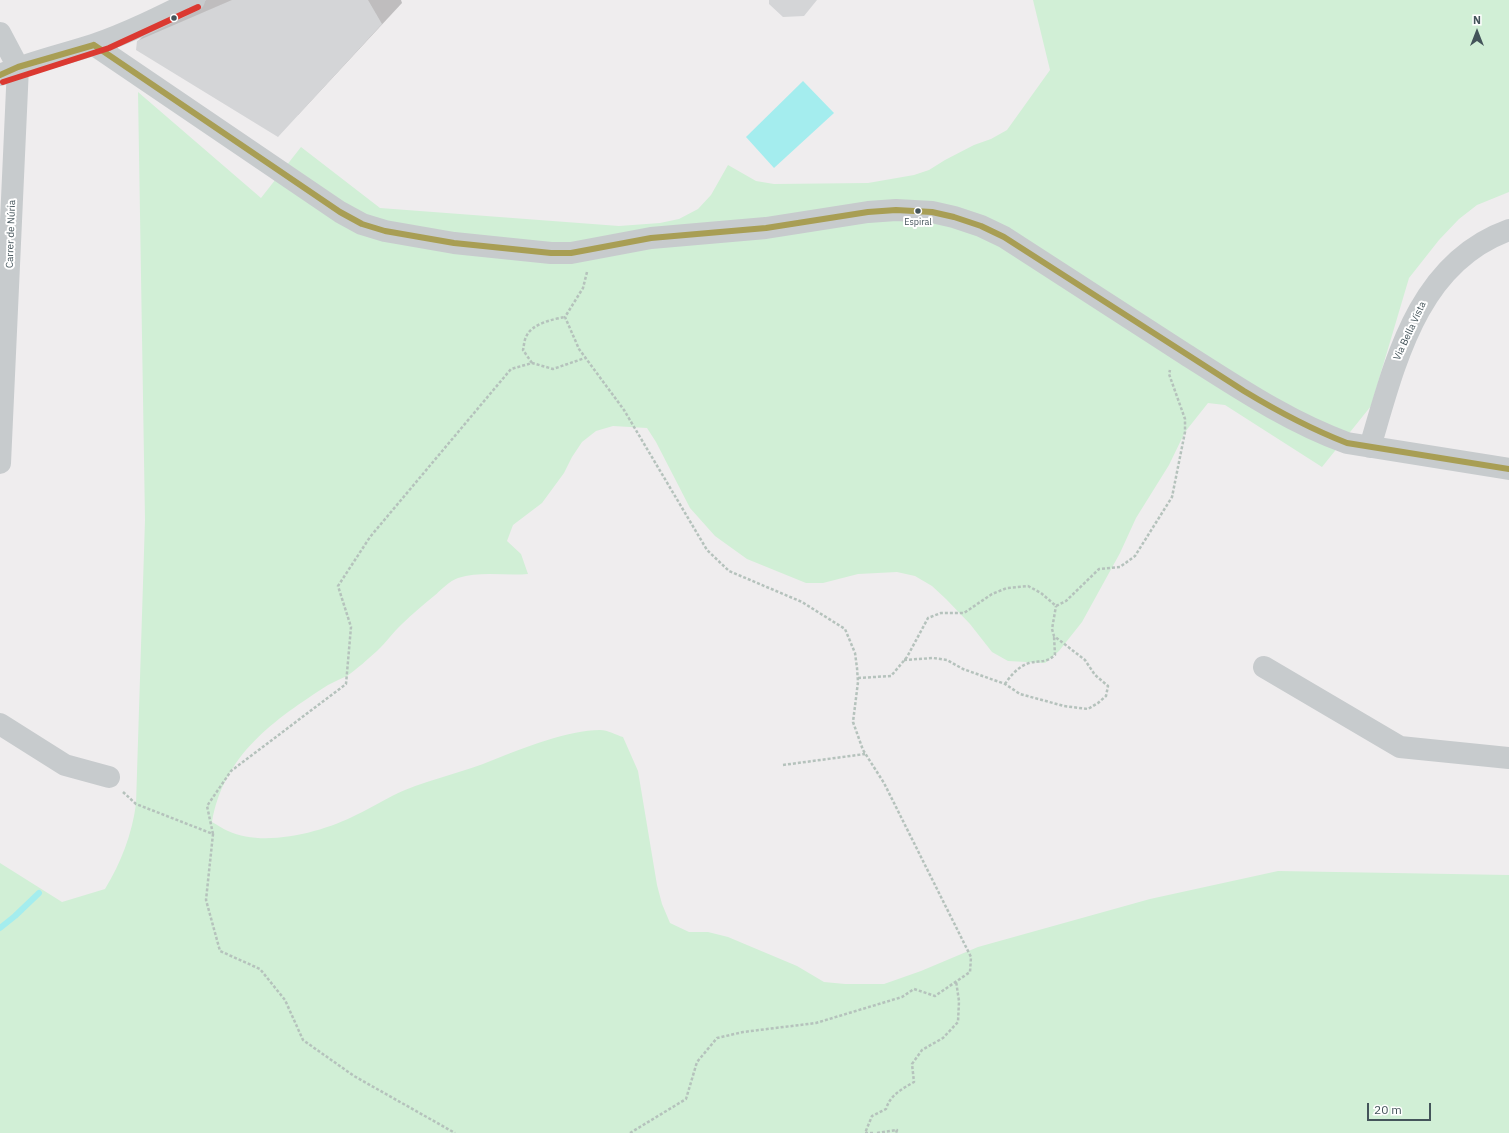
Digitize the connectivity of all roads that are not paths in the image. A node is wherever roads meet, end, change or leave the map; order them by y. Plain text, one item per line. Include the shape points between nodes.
1 (194, 0) edge
2 (0, 33) edge
3 (94, 45) junction
4 (9, 71) edge
5 (1509, 230) edge
6 (4, 298) edge
7 (1370, 447) junction
8 (0, 463) edge
9 (1509, 469) edge
10 (1264, 667) dead end
11 (0, 724) edge
12 (1509, 758) edge
13 (109, 777) road end

1 - 3 street
2 - 4 street
3 - 4 street
3 - 7 street via 327,203 362,224 385,231 528,252 564,253 651,238 766,228 868,212 932,212 954,217 1004,237 1177,349 1290,418 1322,434 1347,443
4 - 6 street, Carrer de Núria
5 - 7 street, Via Bella Vista via 1482,243 1453,264 1432,288 1416,314 1395,361
6 - 8 street, Carrer de Núria
7 - 9 street
10 - 12 street via 1400,747
11 - 13 street via 65,765

